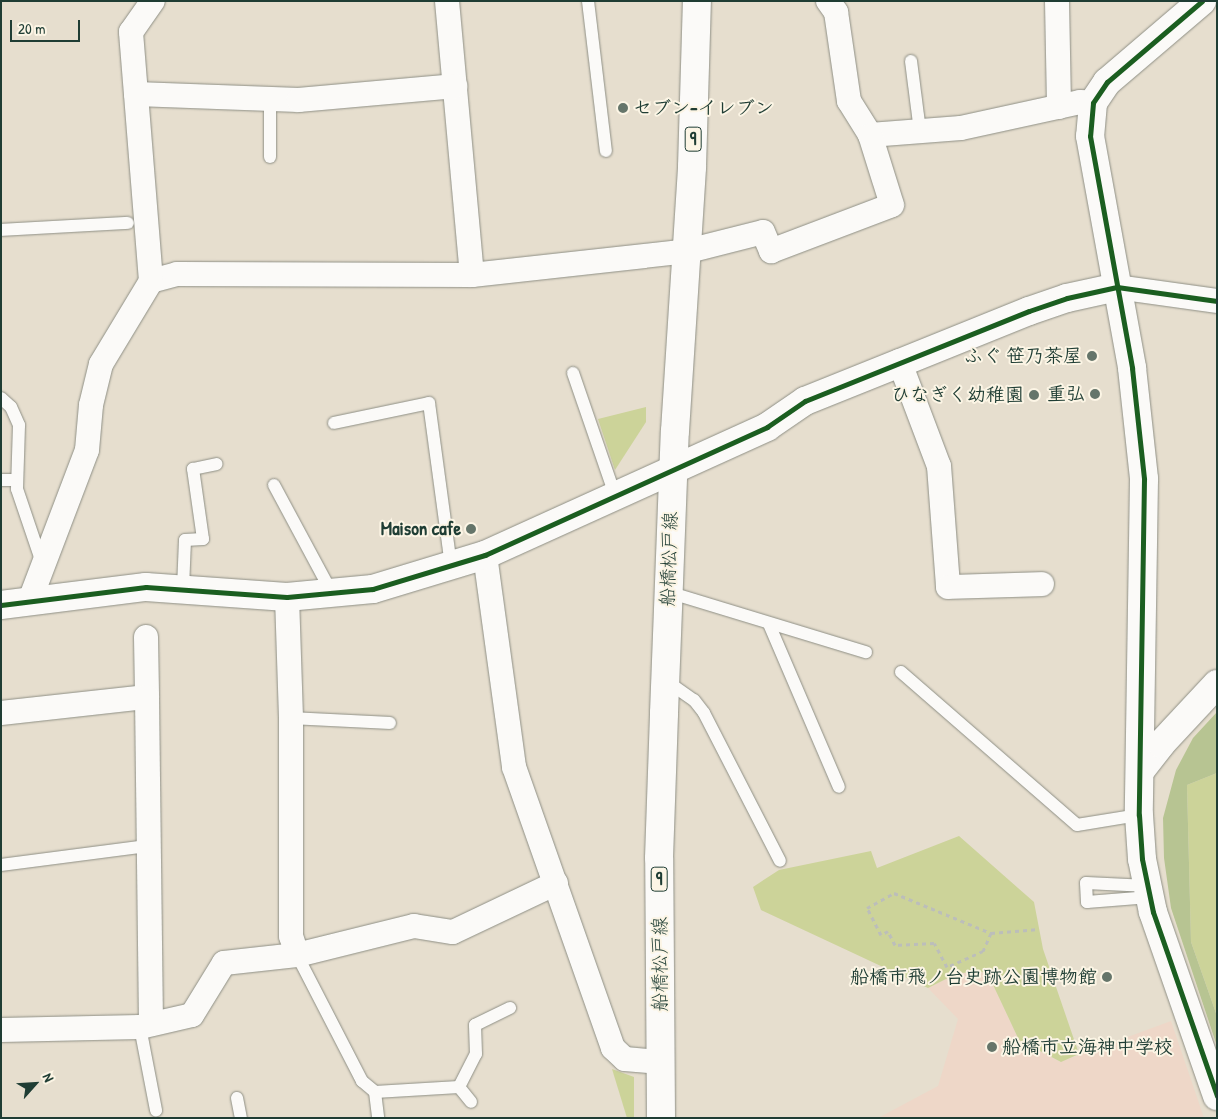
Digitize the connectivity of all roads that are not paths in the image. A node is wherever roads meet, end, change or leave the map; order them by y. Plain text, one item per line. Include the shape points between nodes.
1 (153, 1) edge
2 (447, 1) edge
3 (588, 1) edge
4 (697, 1) edge
5 (828, 1) edge
6 (1057, 1) edge
7 (1202, 1) edge
8 (911, 61) dead end
9 (455, 86) junction
10 (136, 94) junction
11 (270, 99) junction
12 (1093, 104) junction
13 (1059, 107) junction
14 (920, 131) junction
15 (870, 135) junction
16 (606, 151) dead end
17 (270, 157) dead end
18 (128, 223) dead end
19 (1, 230) edge
20 (688, 251) junction
21 (472, 275) junction
22 (151, 282) junction
23 (1116, 287) junction
24 (1217, 301) edge
25 (900, 363) junction
26 (573, 373) dead end
27 (1, 398) edge
28 (334, 423) dead end
29 (216, 464) dead end
30 (673, 472) junction
31 (1, 480) edge
32 (15, 480) junction
33 (274, 485) dead end
34 (615, 495) junction
35 (485, 555) junction
36 (42, 564) junction
37 (451, 566) junction
38 (1042, 584) dead end
39 (183, 588) junction
40 (668, 592) junction
41 (332, 593) junction
42 (287, 597) junction
43 (30, 600) junction
44 (1, 606) edge
45 (769, 624) junction
46 (146, 637) dead end
47 (866, 652) dead end
48 (901, 672) dead end
49 (665, 680) junction
50 (1217, 684) edge
51 (147, 697) junction
52 (1, 713) edge
53 (291, 718) junction
54 (390, 723) dead end
55 (1141, 770) junction
56 (840, 787) dead end
57 (1139, 815) junction
58 (147, 846) junction
59 (780, 861) dead end
60 (1, 865) edge
61 (556, 883) junction
62 (297, 955) junction
63 (510, 1008) dead end
64 (145, 1025) junction
65 (1, 1030) edge
66 (661, 1062) junction
67 (459, 1086) junction
68 (375, 1092) junction
69 (1217, 1096) edge
70 (237, 1098) dead end
71 (471, 1102) dead end
72 (156, 1110) dead end
73 (241, 1118) edge
74 (378, 1118) edge
75 (661, 1118) edge

1 - 10 street via 131,32
2 - 9 street
3 - 16 lane
4 - 20 street, 船橋松戸線 / 9
5 - 15 street via 836,12 849,100
6 - 13 street
7 - 12 street via 1107,82
8 - 14 lane
9 - 11 street via 299,100
9 - 21 street
10 - 11 street
10 - 22 street
11 - 17 lane
12 - 13 street
12 - 23 street via 1090,136
13 - 14 street via 961,128
14 - 15 street
15 - 20 street via 892,205 771,251 762,232
18 - 19 lane
20 - 21 street
20 - 30 street, 船橋松戸線 / 9
21 - 22 street via 178,274
22 - 36 street via 101,364 87,450
23 - 24 street
23 - 25 street via 1029,311
23 - 55 street via 1133,378 1144,479
25 - 30 street via 806,401 767,427
25 - 38 street via 939,466 948,587
26 - 34 lane
27 - 32 lane via 11,407 19,426
28 - 37 lane via 428,404
29 - 39 lane via 194,469 204,539 185,540
30 - 34 street
30 - 40 street, 船橋松戸線 / 9
31 - 32 lane
32 - 36 lane
33 - 41 lane
34 - 35 street
35 - 37 street
35 - 61 street via 514,767
36 - 43 street
37 - 41 street via 373,589
39 - 42 street
39 - 43 street via 146,587
40 - 45 lane
40 - 49 street, 船橋松戸線 / 9
41 - 42 street
42 - 53 street
43 - 44 street
45 - 47 lane
45 - 56 lane
46 - 51 street
48 - 57 lane via 1077,825
49 - 59 lane via 694,700 704,713
49 - 66 street, 船橋松戸線 / 9 via 659,858
50 - 55 street
51 - 52 street
51 - 58 street
53 - 54 lane
53 - 62 street via 291,936
55 - 57 street
57 - 69 street via 1149,892
58 - 60 lane
58 - 64 street
61 - 62 street via 452,932 414,926
61 - 66 street via 613,1048 625,1060
62 - 64 street via 224,962 192,1015
62 - 68 lane via 362,1081
63 - 67 lane via 475,1024 476,1054
64 - 65 street
64 - 72 lane
66 - 75 street, 船橋松戸線 / 9
67 - 68 lane
67 - 71 lane
68 - 74 lane
70 - 73 lane

